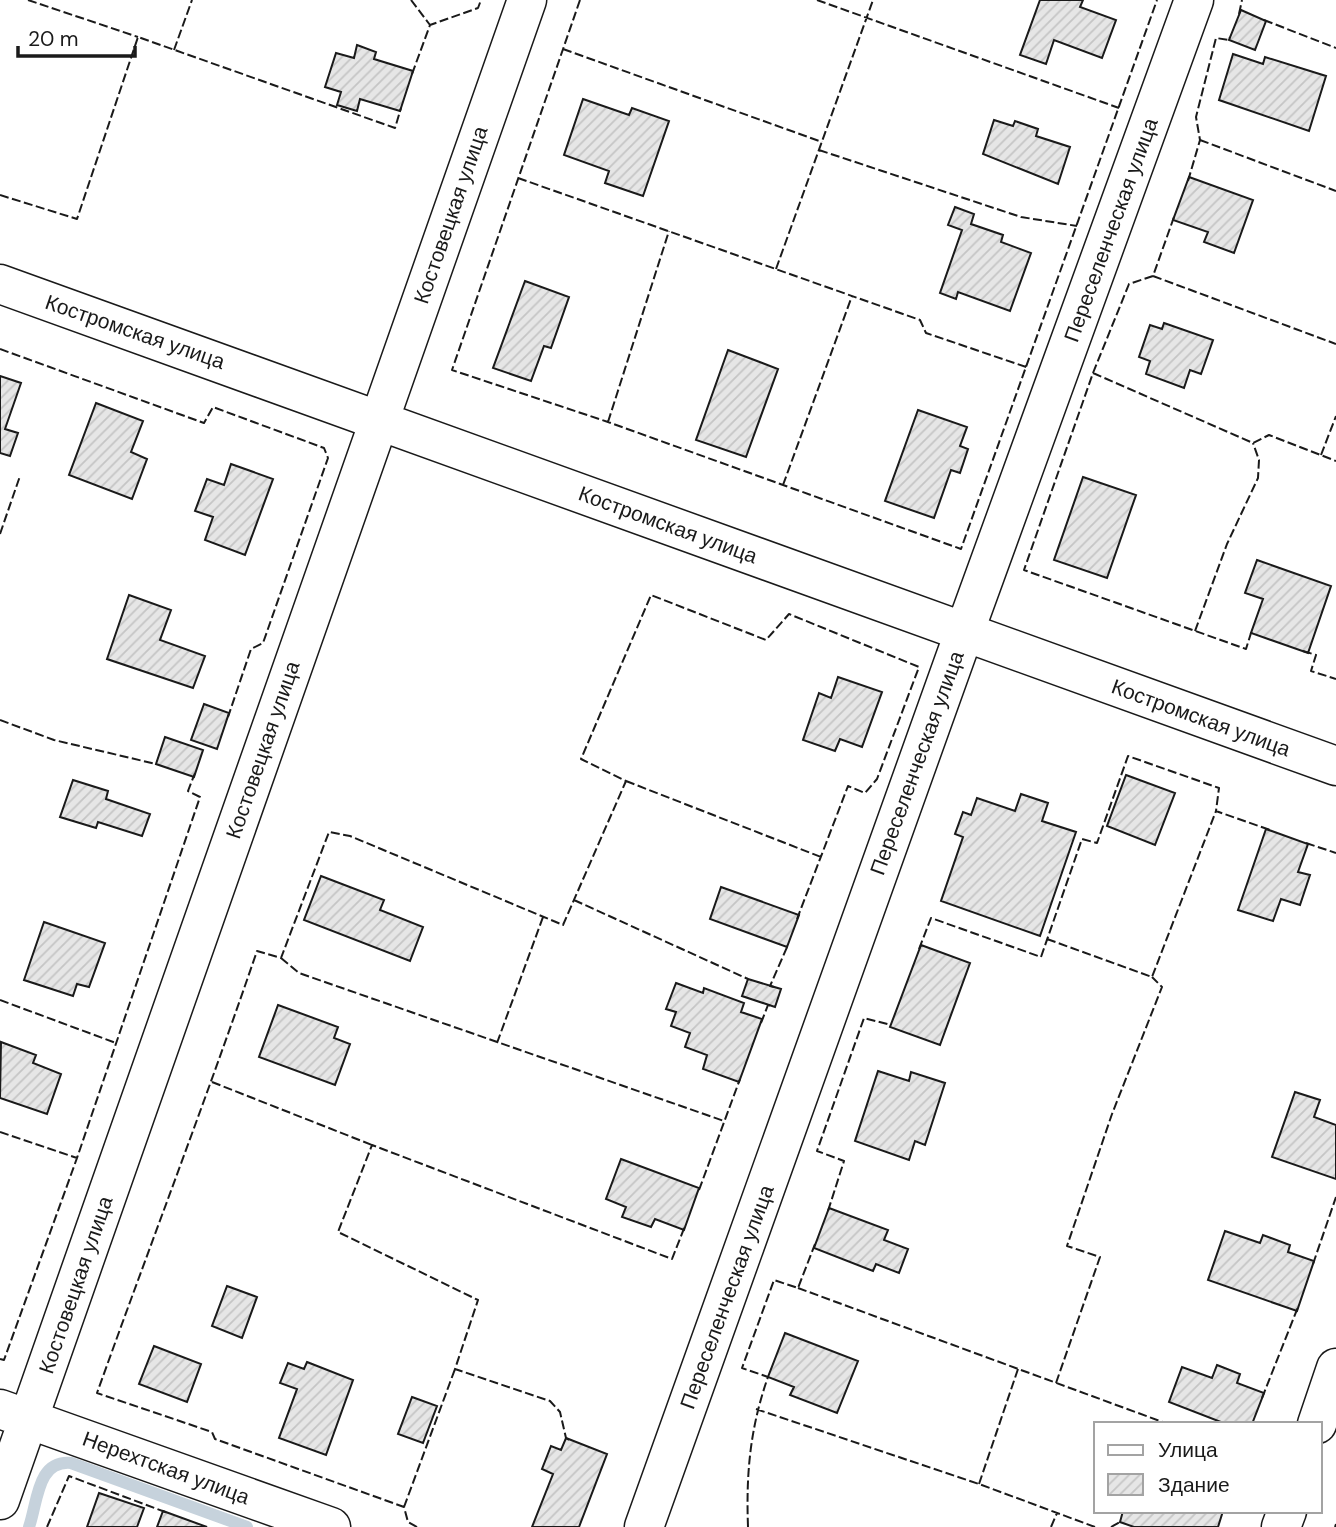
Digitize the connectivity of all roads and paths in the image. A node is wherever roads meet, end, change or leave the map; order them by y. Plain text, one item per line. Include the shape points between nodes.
1 (527, 0) edge
2 (1194, 0) edge
3 (0, 284) edge
4 (379, 418) junction
5 (964, 633) junction
6 (1336, 766) edge
7 (1336, 1368) edge
8 (15, 1414) edge
9 (1318, 1422) edge
10 (0, 1500) edge
11 (331, 1527) edge
12 (644, 1527) edge

1 - 4 street, Костовецкая улица
2 - 5 street, Переселенческая улица
3 - 4 street, Костромская улица
4 - 5 street, Костромская улица
4 - 8 street, Костовецкая улица
5 - 6 street, Костромская улица
5 - 12 street, Переселенческая улица
7 - 9 street
8 - 10 street, Костовецкая улица
8 - 11 street, Нерехтская улица

